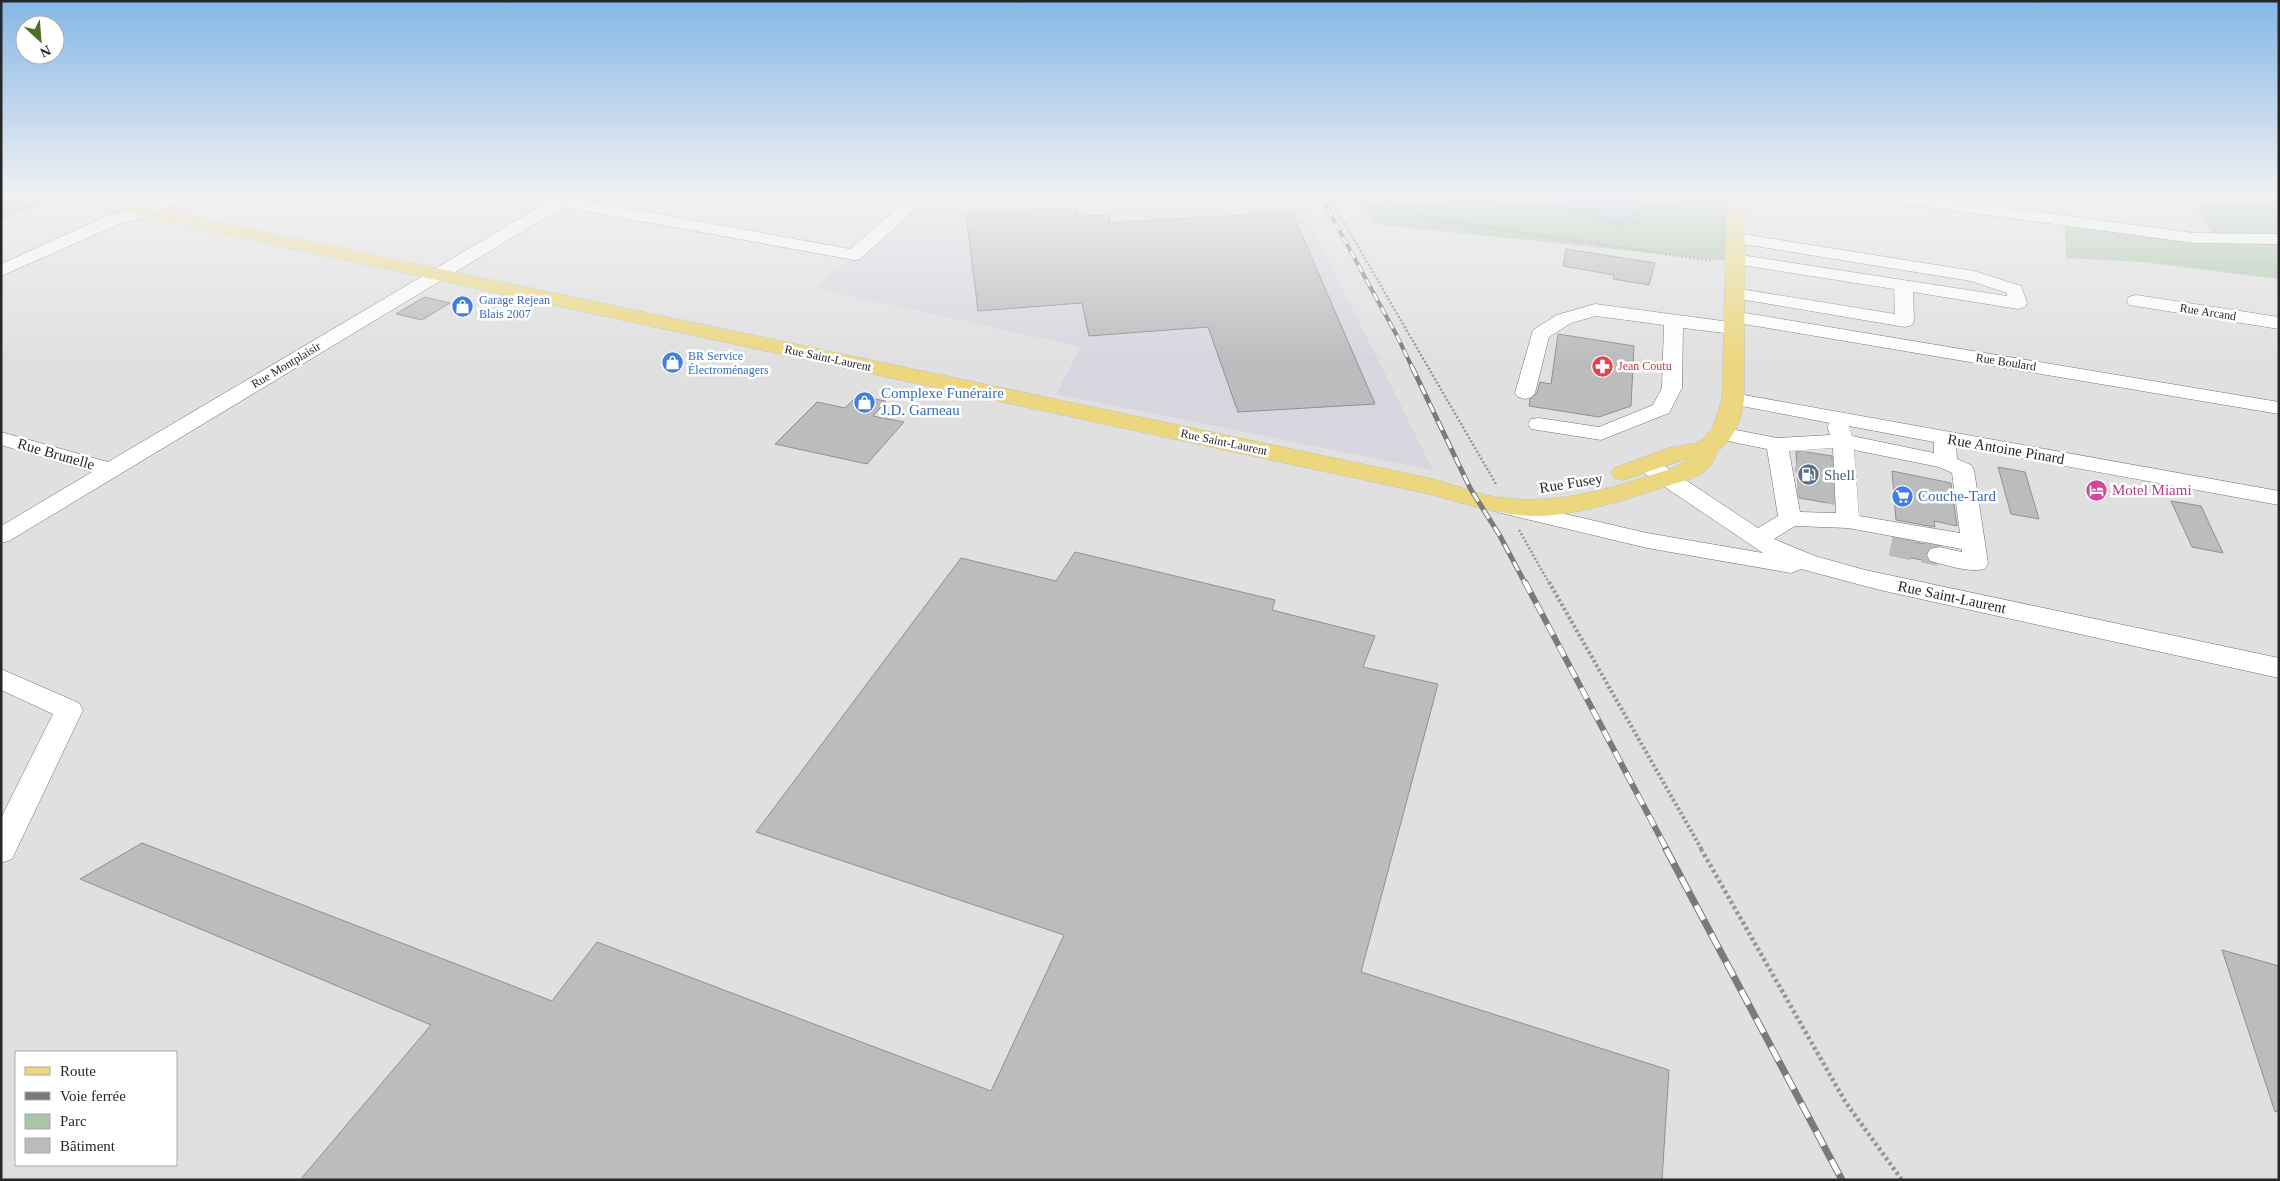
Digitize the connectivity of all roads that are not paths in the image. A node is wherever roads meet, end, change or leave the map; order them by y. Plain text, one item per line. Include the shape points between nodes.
1 (47, 250) edge
2 (75, 250) edge
3 (322, 250) edge
4 (479, 250) edge
5 (829, 250) edge
6 (860, 250) edge
7 (1735, 250) edge
8 (1812, 250) edge
9 (1735, 262) junction
10 (1785, 267) junction
11 (1, 271) edge
12 (437, 275) junction
13 (1, 284) edge
14 (1903, 284) junction
15 (1734, 293) junction
16 (1873, 294) junction
17 (2136, 301) dead end
18 (1851, 312) junction
19 (1877, 316) junction
20 (1674, 321) junction
21 (1733, 323) junction
22 (2279, 323) edge
23 (1524, 393) dead end
24 (1733, 399) junction
25 (2279, 408) edge
26 (1836, 418) junction
27 (1540, 424) dead end
28 (1, 438) edge
29 (1944, 438) junction
30 (1713, 441) junction
31 (1843, 441) junction
32 (1784, 454) junction
33 (1946, 462) junction
34 (111, 470) junction
35 (1659, 472) junction
36 (2279, 498) edge
37 (1502, 501) junction
38 (1790, 518) junction
39 (1848, 521) junction
40 (1, 536) edge
41 (1757, 539) junction
42 (1973, 543) junction
43 (1891, 545) tunnel mouth
44 (1939, 555) tunnel mouth
45 (1838, 572) junction
46 (2279, 668) edge
47 (1, 679) edge
48 (1, 850) edge

1 - 11 street
2 - 13 street
3 - 12 main road, Rue Saint-Laurent
4 - 12 street, Rue Montplaisir
5 - 6 street via 854,255
7 - 9 main road, Rue Fusey
8 - 14 street via 1974,276 2015,290 2018,303
9 - 10 street
9 - 15 main road, Rue Fusey
10 - 14 street
10 - 16 street via 1795,272 1867,285 1874,290
12 - 34 street, Rue Montplaisir
12 - 37 main road, Rue Saint-Laurent
14 - 19 street via 1905,321
15 - 18 street
15 - 21 main road, Rue Fusey
16 - 18 street
16 - 19 street via 1883,304
17 - 22 street, Rue Arcand
18 - 19 street
20 - 21 street, Rue Boulard
20 - 23 street, Rue Boulard via 1595,310 1564,319 1540,334
20 - 27 street via 1672,388 1662,410 1600,434
21 - 24 main road, Rue Fusey
21 - 25 street, Rue Boulard
24 - 26 street, Rue Antoine Pinard
24 - 30 main road, Rue Fusey via 1730,416
26 - 29 street, Rue Antoine Pinard
26 - 31 street
28 - 34 street, Rue Brunelle
29 - 33 street
29 - 36 street, Rue Antoine Pinard
30 - 32 street
30 - 35 main road, Rue Fusey via 1698,464
31 - 32 street
31 - 33 street
31 - 39 street via 1841,483
32 - 38 street via 1790,482
33 - 42 street via 1963,470
34 - 40 street, Rue Montplaisir
35 - 37 main road, Rue Fusey via 1632,490 1570,504 1535,508
35 - 41 street, Rue Saint-Laurent
37 - 45 street via 1566,523 1744,558
38 - 39 street
38 - 41 street
39 - 42 street
39 - 43 street via 1865,540
41 - 45 street, Rue Saint-Laurent via 1791,556
42 - 44 street via 1976,563
45 - 46 street, Rue Saint-Laurent
47 - 48 street via 69,710

